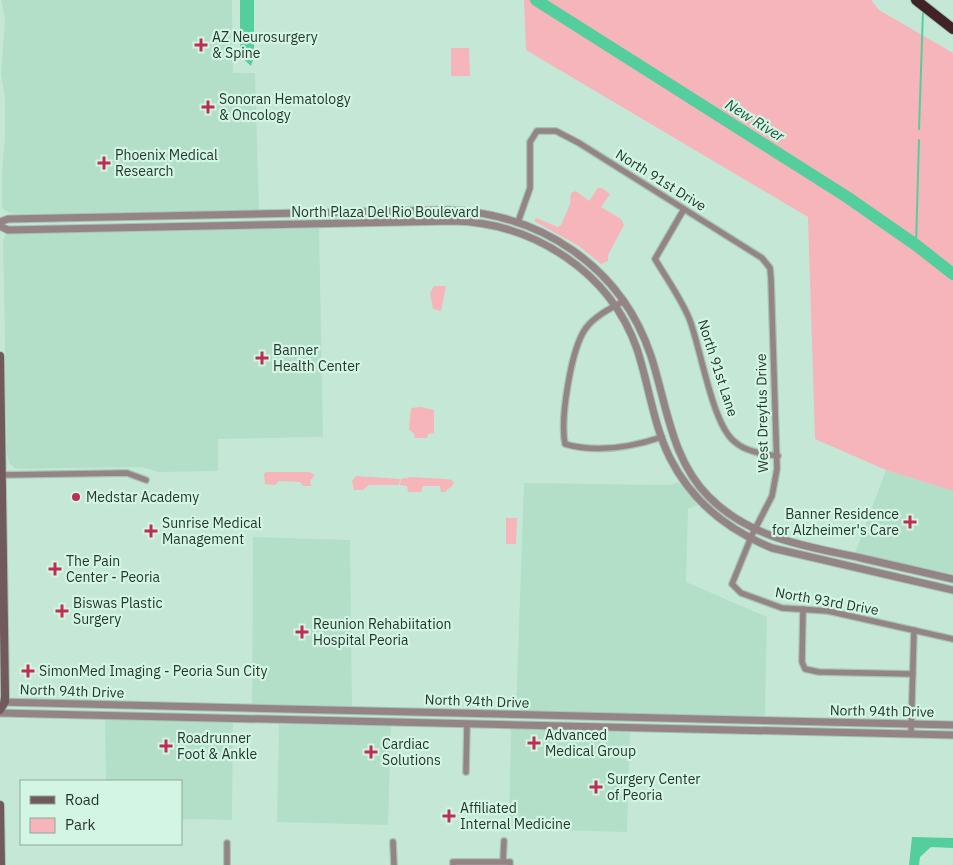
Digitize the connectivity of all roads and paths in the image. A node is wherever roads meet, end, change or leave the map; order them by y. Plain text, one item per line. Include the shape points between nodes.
1 (916, 0) edge
2 (953, 29) edge
3 (684, 210) junction
4 (369, 212) junction
5 (308, 213) junction
6 (483, 213) junction
7 (241, 214) junction
8 (176, 215) junction
9 (81, 217) junction
10 (518, 222) junction
11 (369, 223) junction
12 (482, 223) junction
13 (0, 224) edge
14 (308, 224) junction
15 (241, 225) junction
16 (176, 226) junction
17 (80, 228) junction
18 (567, 245) junction
19 (562, 254) junction
20 (767, 263) joint
21 (624, 301) junction
22 (615, 306) junction
23 (0, 356) edge
24 (662, 437) junction
25 (778, 456) junction
26 (1, 475) edge
27 (146, 480) dead end
28 (698, 484) junction
29 (690, 490) junction
30 (755, 530) junction
31 (750, 539) junction
32 (953, 579) edge
33 (732, 584) joint
34 (953, 590) edge
35 (803, 609) junction
36 (0, 616) edge
37 (3, 626) junction
38 (914, 630) junction
39 (953, 639) edge
40 (913, 674) junction
41 (3, 702) edge
42 (53, 703) junction
43 (93, 704) junction
44 (234, 707) junction
45 (278, 709) junction
46 (0, 711) edge
47 (412, 712) junction
48 (53, 713) junction
49 (468, 713) junction
50 (93, 714) junction
51 (234, 718) junction
52 (278, 719) junction
53 (752, 720) junction
54 (412, 722) junction
55 (467, 724) junction
56 (912, 725) junction
57 (953, 725) edge
58 (752, 731) junction
59 (911, 734) junction
60 (953, 736) edge
61 (466, 772) dead end
62 (0, 805) edge
63 (504, 841) dead end
64 (393, 842) dead end
65 (226, 843) dead end
66 (503, 862) junction
67 (510, 863) edge
68 (1, 865) edge
69 (227, 865) edge
70 (394, 865) edge
71 (453, 865) edge

1 - 2 highway
3 - 10 street, North 91st Drive via 565,135 556,131 537,131 530,142 530,188
3 - 20 street, North 91st Drive
3 - 25 street, North 91st Lane via 655,259 688,316 719,419 727,433 745,448
4 - 5 street, North Plaza Del Rio Boulevard
4 - 6 street, North Plaza Del Rio Boulevard via 448,210
4 - 11 street
5 - 7 street, North Plaza Del Rio Boulevard
5 - 14 street
6 - 10 street, North Plaza Del Rio Boulevard
6 - 12 street
7 - 8 street, North Plaza Del Rio Boulevard
7 - 15 street
8 - 9 street, North Plaza Del Rio Boulevard
8 - 16 street
9 - 13 street, North Plaza Del Rio Boulevard via 8,219
9 - 17 street
10 - 18 street, North Plaza Del Rio Boulevard
11 - 12 street, North Plaza Del Rio Boulevard
11 - 14 street, North Plaza Del Rio Boulevard
12 - 19 street, North Plaza Del Rio Boulevard via 523,234
13 - 17 street, North Plaza Del Rio Boulevard via 8,230
14 - 15 street, North Plaza Del Rio Boulevard
15 - 16 street, North Plaza Del Rio Boulevard
16 - 17 street, North Plaza Del Rio Boulevard
18 - 19 street
18 - 21 street, North Plaza Del Rio Boulevard via 597,269
19 - 22 street, North Plaza Del Rio Boulevard via 593,280
20 - 25 street, West Dreyfus Drive via 771,279
21 - 22 street
21 - 28 street, North Plaza Del Rio Boulevard via 636,320 650,356 673,440
22 - 24 street, North Plaza Del Rio Boulevard via 637,350
22 - 24 street via 591,322 582,336 565,397 565,444 622,447
23 - 26 main road
24 - 29 street, North Plaza Del Rio Boulevard
25 - 30 street, West Dreyfus Drive via 772,496
26 - 27 street via 127,473
26 - 37 main road
28 - 29 street
28 - 30 street, North Plaza Del Rio Boulevard via 721,508
29 - 31 street, North Plaza Del Rio Boulevard via 722,522
30 - 31 street, West Dreyfus Drive
30 - 32 street, North Plaza Del Rio Boulevard via 788,543
31 - 33 street, West Dreyfus Drive
31 - 34 street, North Plaza Del Rio Boulevard via 794,555
33 - 35 street, North 93rd Drive via 741,593 759,601 782,608
35 - 38 street, North 93rd Drive via 828,611
35 - 40 street via 802,662 805,669
36 - 37 main road
37 - 41 main road
38 - 39 street, North 93rd Drive
38 - 40 street
40 - 56 street
41 - 42 street, North 94th Drive
41 - 46 main road
42 - 43 street, North 94th Drive
42 - 48 street
43 - 44 street, North 94th Drive
43 - 50 street
44 - 45 street, North 94th Drive
44 - 51 street
45 - 47 street, North 94th Drive
45 - 52 street
46 - 48 street, North 94th Drive
47 - 49 street, North 94th Drive
47 - 54 street
48 - 50 street, North 94th Drive
49 - 53 street, North 94th Drive
49 - 55 street
50 - 51 street, North 94th Drive
51 - 52 street, North 94th Drive
52 - 54 street, North 94th Drive
53 - 56 street, North 94th Drive
53 - 58 street
54 - 55 street, North 94th Drive
55 - 58 street, North 94th Drive
55 - 61 street
56 - 57 street, North 94th Drive
56 - 59 street
58 - 59 street, North 94th Drive
59 - 60 street, North 94th Drive
62 - 68 main road
63 - 66 street
64 - 70 street
65 - 69 street
66 - 67 street
66 - 71 street via 453,862

